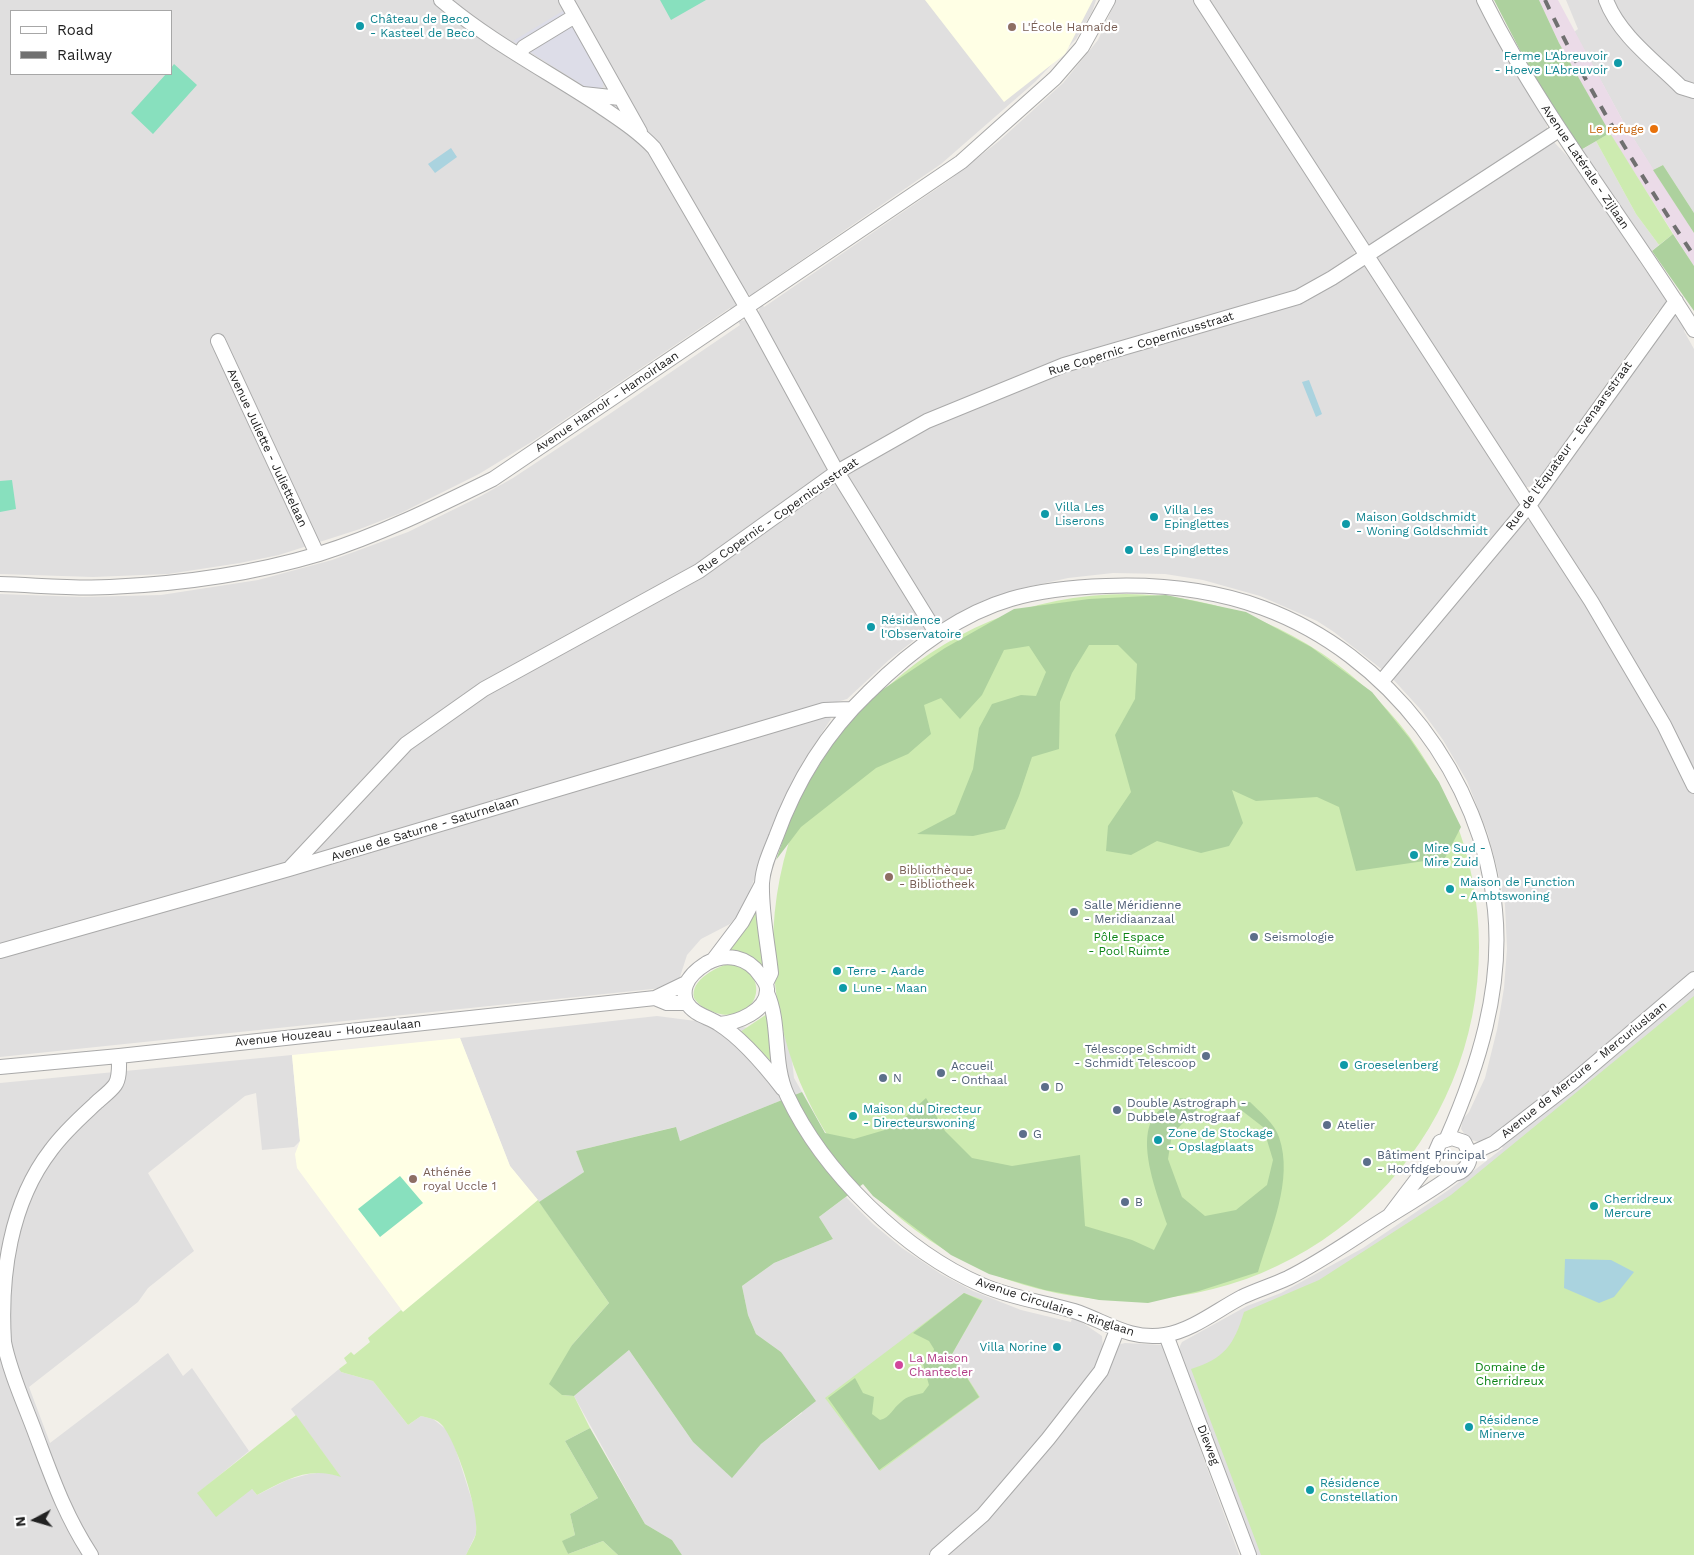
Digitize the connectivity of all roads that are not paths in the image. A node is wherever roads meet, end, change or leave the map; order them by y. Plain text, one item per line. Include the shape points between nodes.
1 (441, 0) edge
2 (566, 0) edge
3 (1108, 0) edge
4 (1201, 0) edge
5 (1484, 0) edge
6 (1606, 0) edge
7 (575, 16) junction
8 (519, 55) junction
9 (1694, 91) edge
10 (613, 94) junction
11 (588, 98) junction
12 (1558, 130) junction
13 (641, 134) junction
14 (1367, 255) junction
15 (1676, 301) junction
16 (746, 307) junction
17 (1694, 330) edge
18 (218, 341) dead end
19 (837, 472) junction
20 (1530, 504) junction
21 (317, 554) junction
22 (0, 584) edge
23 (937, 634) junction
24 (1382, 681) junction
25 (850, 709) junction
26 (1694, 786) edge
27 (289, 869) junction
28 (762, 884) junction
29 (0, 951) edge
30 (714, 959) junction
31 (1694, 979) edge
32 (686, 984) junction
33 (766, 988) junction
34 (655, 998) junction
35 (687, 1003) junction
36 (719, 1024) junction
37 (118, 1056) junction
38 (0, 1066) edge
39 (786, 1094) junction
40 (1448, 1138) junction
41 (1470, 1154) junction
42 (1433, 1158) junction
43 (1454, 1174) junction
44 (1389, 1216) junction
45 (1117, 1330) junction
46 (1166, 1334) junction
47 (91, 1555) edge
48 (937, 1555) edge
49 (1249, 1555) edge

1 - 8 street
2 - 7 street
3 - 16 street, Avenue Hamoir - Hamoirlaan via 1082,47 1055,78 961,162
4 - 14 street
5 - 12 street, Avenue Latérale - Zijlaan via 1519,67
6 - 9 street via 1620,26 1681,87
7 - 8 street via 524,47
7 - 10 street
8 - 11 street
10 - 11 street via 603,100
10 - 13 street
11 - 13 street
12 - 14 street, Rue Copernic - Copernicusstraat
12 - 15 street, Avenue Latérale - Zijlaan
13 - 16 street via 654,148
14 - 19 street, Rue Copernic - Copernicusstraat via 1298,297 1064,365 927,421
14 - 20 street
15 - 17 street, Avenue Latérale - Zijlaan
15 - 20 street, Rue de l'Équateur - Evenaarsstraat
16 - 19 street
16 - 21 street, Avenue Hamoir - Hamoirlaan via 493,479 416,517
18 - 21 street, Avenue Juliette - Juliettelaan
19 - 23 street
19 - 27 street, Rue Copernic - Copernicusstraat via 699,571 484,689 414,738
20 - 24 street, Rue de l'Équateur - Evenaarsstraat
20 - 26 street via 1664,725
21 - 22 street, Avenue Hamoir - Hamoirlaan via 246,572 173,582 108,587
23 - 24 street, Avenue Circulaire - Ringlaan via 1008,599 1049,590 1131,585 1178,589 1260,606 1285,617 1351,657
23 - 25 street, Avenue Circulaire - Ringlaan via 890,671
24 - 40 street, Avenue Circulaire - Ringlaan via 1413,715 1453,775 1470,811 1496,910 1491,1000 1484,1036
25 - 27 street, Avenue de Saturne - Saturnelaan via 824,710
25 - 28 street, Avenue Circulaire - Ringlaan via 811,762 787,807
27 - 29 street, Avenue de Saturne - Saturnelaan
28 - 30 street via 742,922
28 - 33 street, Avenue Circulaire - Ringlaan via 771,973
30 - 32 street via 700,967
30 - 33 street via 729,957 748,962
31 - 41 street, Avenue de Mercure - Mercuriuslaan via 1574,1081 1494,1143
32 - 34 street, Avenue Houzeau - Houzeaulaan
32 - 35 street
33 - 36 street via 760,1006 747,1018
33 - 39 street, Avenue Circulaire - Ringlaan
34 - 35 street, Avenue Houzeau - Houzeaulaan via 667,1003
34 - 37 street, Avenue Houzeau - Houzeaulaan
35 - 36 street via 702,1016
36 - 39 street via 762,1061
37 - 38 street, Avenue Houzeau - Houzeaulaan
37 - 47 street via 116,1085 66,1131 28,1184 11,1223 1,1264 4,1342 58,1495 69,1521
39 - 45 street, Avenue Circulaire - Ringlaan via 849,1187 868,1207 940,1262 981,1285 1075,1311
40 - 41 street via 1464,1142
40 - 42 street, Avenue Circulaire - Ringlaan via 1436,1147
41 - 43 street, Avenue Circulaire - Ringlaan via 1468,1166
42 - 43 street via 1442,1171
42 - 44 street, Avenue Circulaire - Ringlaan
43 - 44 street, Avenue Circulaire - Ringlaan
44 - 46 street, Avenue Circulaire - Ringlaan via 1288,1278
45 - 46 street, Avenue Circulaire - Ringlaan via 1132,1334
45 - 48 street via 1101,1371 1048,1439 983,1515
46 - 49 street, Dieweg

